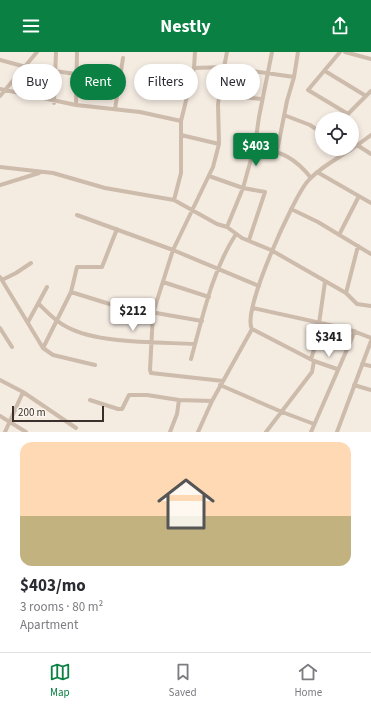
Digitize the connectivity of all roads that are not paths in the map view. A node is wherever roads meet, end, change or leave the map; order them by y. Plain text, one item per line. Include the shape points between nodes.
1 (37, 52) edge
2 (56, 52) edge
3 (77, 52) edge
4 (195, 52) edge
5 (227, 52) edge
6 (272, 52) edge
7 (298, 52) edge
8 (340, 52) edge
9 (345, 52) edge
10 (353, 53) edge
11 (123, 58) dead end
12 (371, 59) edge
13 (0, 60) edge
14 (15, 64) edge
15 (28, 64) edge
16 (55, 64) edge
17 (76, 64) edge
18 (194, 64) edge
19 (225, 64) edge
20 (325, 71) junction
21 (260, 73) edge
22 (267, 74) junction
23 (294, 77) junction
24 (12, 82) edge
25 (0, 89) edge
26 (6, 89) junction
27 (371, 91) edge
28 (0, 96) edge
29 (366, 96) junction
30 (262, 99) joint
31 (76, 100) edge
32 (187, 100) edge
33 (219, 100) edge
34 (53, 101) joint
35 (76, 105) junction
36 (115, 109) junction
37 (345, 112) edge
38 (350, 112) edge
39 (284, 115) junction
40 (182, 121) junction
41 (315, 128) edge
42 (181, 135) junction
43 (371, 135) edge
44 (219, 144) junction
45 (255, 144) junction
46 (359, 144) edge
47 (359, 146) edge
48 (277, 151) junction
49 (371, 154) edge
50 (341, 156) edge
51 (0, 167) edge
52 (39, 172) junction
53 (317, 172) junction
54 (209, 176) junction
55 (311, 178) junction
56 (0, 184) edge
57 (243, 188) junction
58 (359, 196) junction
59 (174, 200) junction
60 (371, 203) edge
61 (291, 209) junction
62 (193, 211) junction
63 (77, 215) dead end
64 (227, 227) junction
65 (117, 229) junction
66 (236, 234) junction
67 (339, 235) junction
68 (249, 240) junction
69 (358, 246) junction
70 (173, 250) junction
71 (271, 250) junction
72 (371, 254) edge
73 (31, 263) dead end
74 (218, 268) junction
75 (1, 278) edge
76 (163, 282) junction
77 (325, 282) junction
78 (259, 286) junction
79 (47, 287) dead end
80 (71, 292) junction
81 (346, 292) junction
82 (209, 297) junction
83 (39, 304) junction
84 (371, 306) edge
85 (253, 308) junction
86 (153, 313) junction
87 (57, 321) junction
88 (202, 321) junction
89 (28, 322) junction
90 (320, 324) junction
91 (0, 328) edge
92 (252, 329) junction
93 (355, 331) junction
94 (371, 338) edge
95 (151, 341) junction
96 (371, 341) edge
97 (195, 344) junction
98 (12, 347) dead end
99 (43, 348) junction
100 (191, 358) dead end
101 (313, 360) junction
102 (362, 364) junction
103 (95, 365) dead end
104 (371, 366) edge
105 (337, 370) junction
106 (0, 380) edge
107 (222, 383) junction
108 (354, 385) junction
109 (371, 390) edge
110 (23, 392) junction
111 (90, 400) dead end
112 (179, 400) junction
113 (212, 401) junction
114 (282, 412) junction
115 (0, 416) edge
116 (10, 422) junction
117 (314, 424) junction
118 (76, 428) dead end
119 (5, 432) edge
120 (26, 432) edge
121 (170, 432) edge
122 (198, 432) edge
123 (266, 432) edge
124 (311, 432) edge
125 (336, 432) edge

1 - 15 street
2 - 16 street
3 - 17 street
4 - 18 street
5 - 19 street
6 - 22 street
7 - 23 street
8 - 20 street
9 - 10 street
10 - 12 street
11 - 36 street
13 - 14 street
20 - 29 street
20 - 37 street via 308,90
21 - 22 street
22 - 23 street
22 - 30 street
23 - 39 street
24 - 26 street
25 - 26 street
26 - 28 street
26 - 34 street
27 - 29 street
29 - 38 street
30 - 45 street
31 - 35 street
32 - 40 street
33 - 44 street
34 - 35 street
35 - 36 street
36 - 40 street
39 - 41 street
39 - 48 street
40 - 42 street
42 - 44 street
42 - 59 street via 180,172
43 - 46 street
44 - 54 street
45 - 48 street
45 - 57 street
47 - 49 street
48 - 55 street via 295,160
50 - 53 street
51 - 52 street
52 - 56 street
52 - 59 street via 105,188
53 - 55 street
53 - 58 street
54 - 57 street
54 - 62 street
55 - 61 street via 295,199
57 - 64 street
57 - 68 street via 265,194
58 - 60 street
58 - 67 street
59 - 62 street
61 - 67 street
61 - 71 street
62 - 64 street
62 - 70 street
63 - 65 street
64 - 66 street
65 - 70 street
65 - 80 street via 104,266 77,267
66 - 68 street
66 - 74 street
67 - 69 street
68 - 71 street
69 - 72 street
69 - 81 street
70 - 74 street
70 - 76 street
71 - 77 street
71 - 78 street
73 - 75 street via 16,273
74 - 78 street
74 - 82 street
75 - 89 street
76 - 82 street
76 - 86 street
77 - 81 street
77 - 90 street
78 - 85 street
79 - 83 street
80 - 86 street via 116,306
80 - 87 street
81 - 84 street via 357,304
82 - 88 street
83 - 87 street
83 - 89 street
85 - 90 street
85 - 92 street via 250,322
86 - 88 street
86 - 95 street
87 - 95 street via 69,328 100,338
87 - 99 street
88 - 97 street
89 - 99 street
90 - 93 street
90 - 101 street
91 - 98 street
92 - 101 street
92 - 107 street
93 - 94 street
93 - 105 street
95 - 97 street
95 - 107 street via 151,373
96 - 102 street
97 - 100 street
99 - 103 street via 53,355
101 - 105 street
101 - 114 street via 312,372
102 - 104 street
102 - 108 street
105 - 117 street
106 - 110 street
107 - 113 street
107 - 114 street
108 - 109 street
108 - 125 street
110 - 116 street
110 - 118 street
111 - 112 street via 118,410 122,409 129,395
112 - 113 street
112 - 121 street
113 - 122 street
114 - 117 street
114 - 123 street
115 - 116 street
116 - 119 street
116 - 120 street
117 - 124 street

